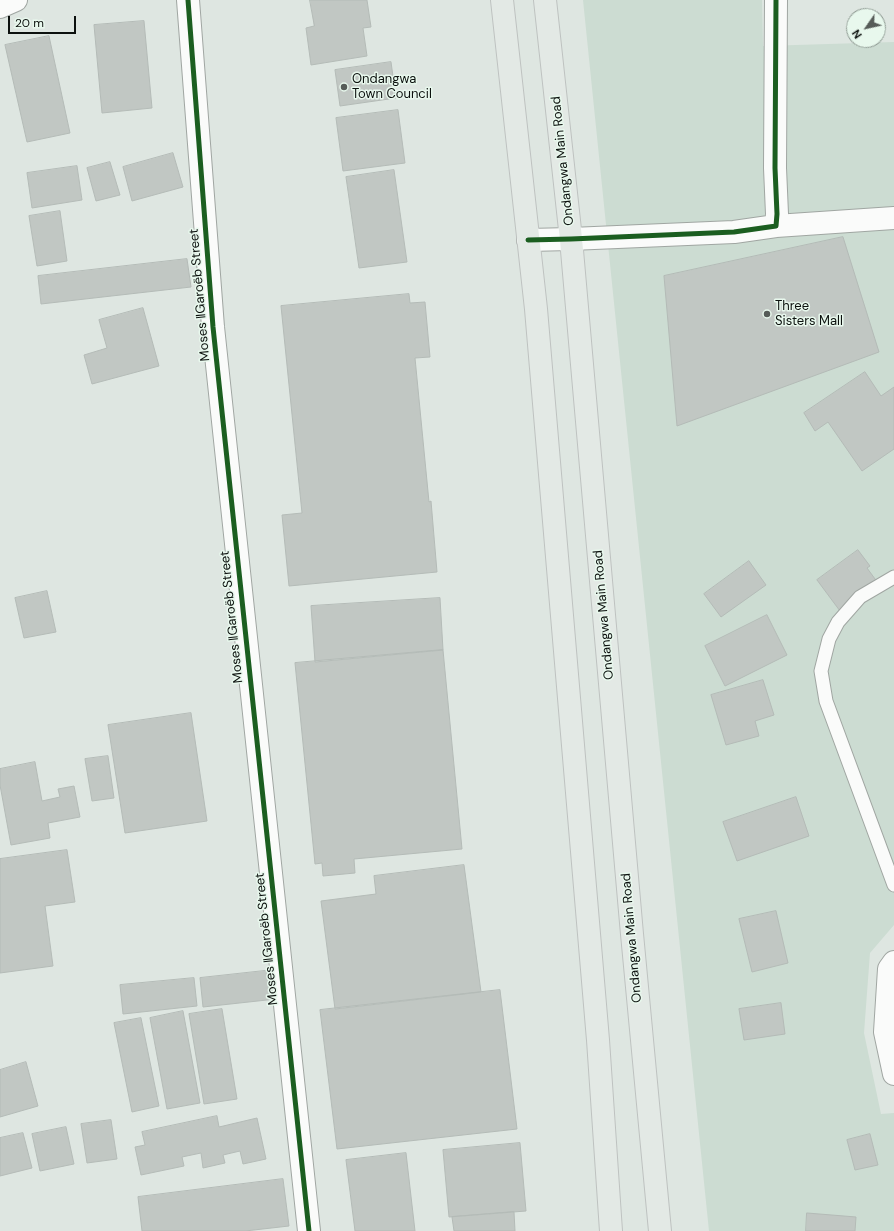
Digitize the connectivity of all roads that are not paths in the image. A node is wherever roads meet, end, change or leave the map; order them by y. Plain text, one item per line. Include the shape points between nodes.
1 (16, 0) edge
2 (188, 0) edge
3 (502, 0) edge
4 (545, 0) edge
5 (776, 0) edge
6 (0, 7) edge
7 (894, 218) edge
8 (776, 226) junction
9 (571, 239) junction
10 (528, 240) junction
11 (894, 577) edge
12 (894, 885) edge
13 (894, 962) edge
14 (894, 1074) edge
15 (309, 1231) edge
16 (611, 1231) edge
17 (660, 1231) edge

1 - 6 street
2 - 15 street, Moses ǁGaroëb Street via 213,327
3 - 10 main road
4 - 9 main road, Ondangwa Main Road
5 - 8 street
7 - 8 street
8 - 9 street via 734,232
9 - 10 street
9 - 17 main road, Ondangwa Main Road
10 - 16 main road via 597,1032
11 - 12 lane via 860,597 838,622 829,639 821,671 826,701
13 - 14 street via 889,969 885,1032

